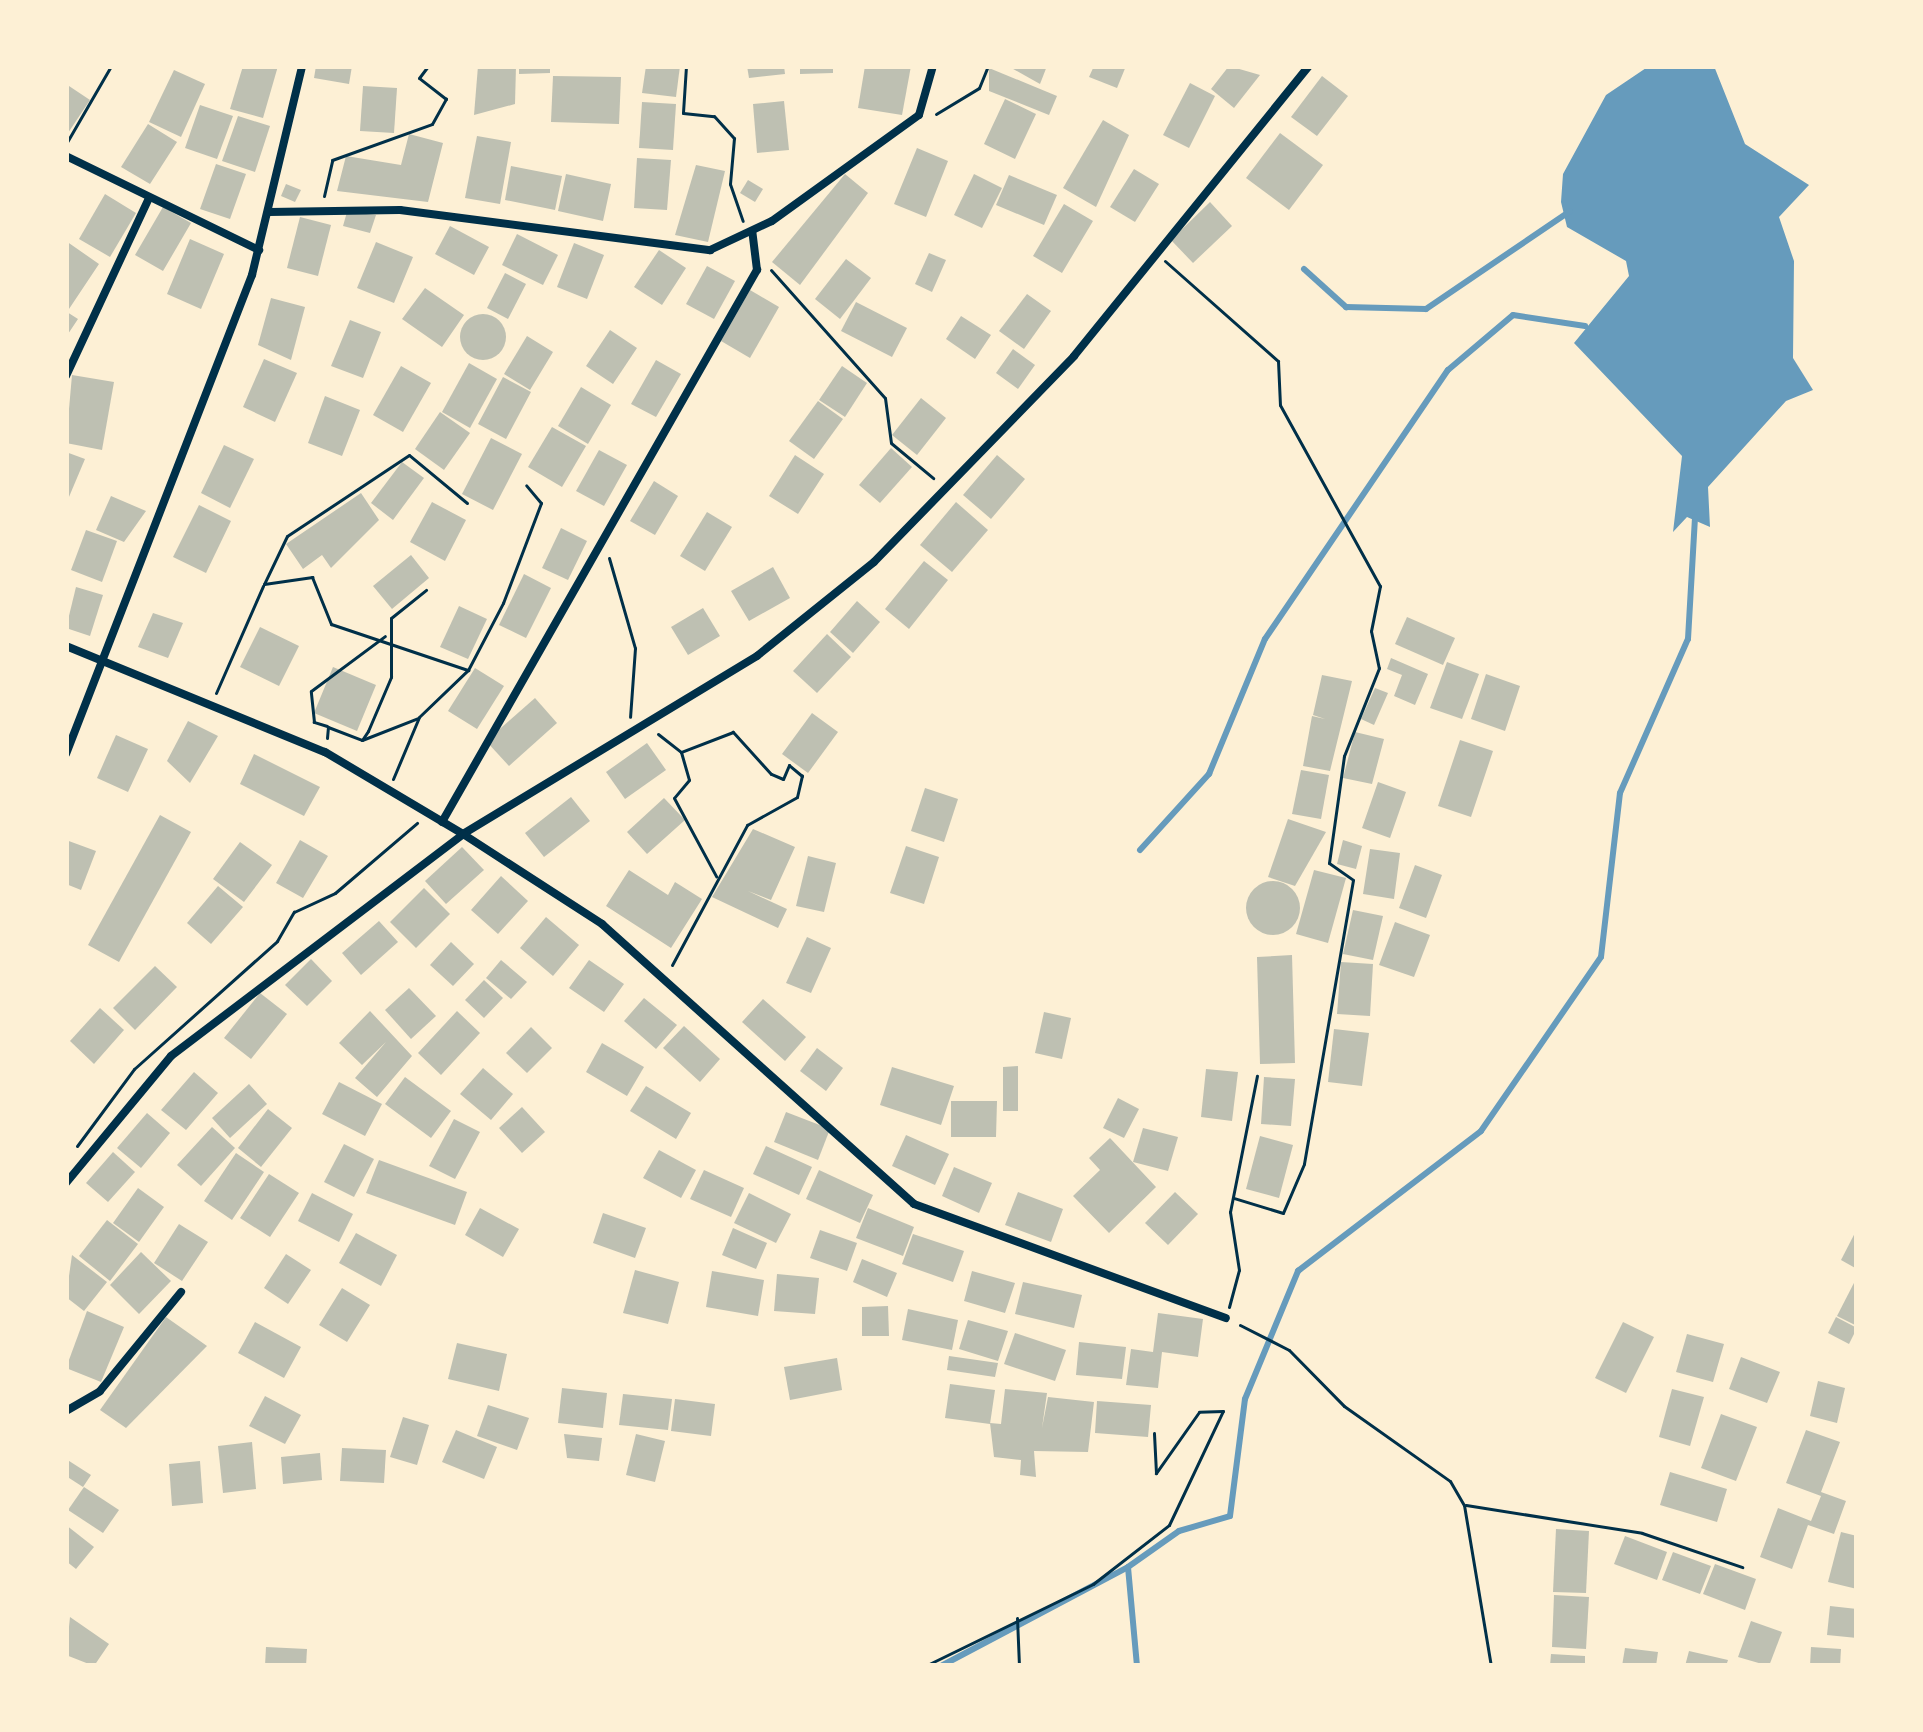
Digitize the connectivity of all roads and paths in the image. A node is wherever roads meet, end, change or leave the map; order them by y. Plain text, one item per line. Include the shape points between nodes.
1 (111, 66) edge
2 (302, 66) edge
3 (428, 66) edge
4 (686, 66) edge
5 (932, 66) edge
6 (988, 66) edge
7 (1309, 66) edge
8 (919, 115) junction
9 (67, 157) edge
10 (149, 198) junction
11 (325, 210) junction
12 (269, 212) junction
13 (752, 231) junction
14 (259, 250) junction
15 (1153, 250) junction
16 (761, 260) junction
17 (66, 376) edge
18 (942, 483) junction
19 (526, 484) dead end
20 (467, 503) dead end
21 (607, 544) junction
22 (264, 584) junction
23 (426, 590) dead end
24 (387, 635) junction
25 (66, 646) edge
26 (102, 665) junction
27 (468, 670) junction
28 (210, 705) junction
29 (419, 717) junction
30 (328, 727) junction
31 (631, 732) junction
32 (650, 734) dead end
33 (362, 740) junction
34 (325, 752) junction
35 (681, 752) junction
36 (66, 754) edge
37 (392, 792) junction
38 (428, 815) junction
39 (442, 822) junction
40 (463, 834) junction
41 (717, 878) junction
42 (662, 974) junction
43 (1257, 1076) dead end
44 (75, 1152) dead end
45 (66, 1183) edge
46 (1234, 1198) junction
47 (181, 1292) dead end
48 (1226, 1318) junction
49 (66, 1411) edge
50 (1154, 1433) dead end
51 (1465, 1504) junction
52 (1742, 1567) dead end
53 (1018, 1617) junction
54 (926, 1666) edge
55 (1019, 1666) edge
56 (1491, 1666) edge

1 - 9 path
2 - 12 street
3 - 11 path via 419,78 446,99 432,124 332,160
4 - 13 path via 683,113 714,116 734,138 734,211
5 - 8 street
6 - 8 path via 944,113
7 - 15 street
8 - 13 street
9 - 10 street
10 - 14 street
10 - 17 street
11 - 12 street
11 - 13 street via 400,210 684,251
12 - 14 street
13 - 16 street
14 - 26 street
15 - 18 street via 1075,356
15 - 46 path via 1278,362 1280,405 1380,586 1371,631 1379,668 1344,756 1329,862 1353,880 1304,1164 1283,1213
16 - 18 path via 885,398 891,443
16 - 21 street
18 - 31 street via 788,635
19 - 27 path via 541,503
20 - 22 path via 410,455 287,536
21 - 31 path via 635,648
21 - 39 street
22 - 24 path via 312,577 331,624
22 - 28 path
23 - 24 path
24 - 27 path
24 - 30 path via 352,650 311,691 314,722
24 - 33 path via 388,689
25 - 26 street
26 - 28 street
26 - 36 street
27 - 29 path
28 - 34 street
29 - 33 path
29 - 37 path
30 - 33 path
30 - 34 path
31 - 40 street
32 - 35 path via 668,733
34 - 37 street
35 - 41 path via 689,780 674,798
35 - 41 path via 734,732 771,774 783,779 790,765 802,776 797,797 747,826
37 - 38 street
38 - 39 street
38 - 44 path via 335,893 294,912 277,941 134,1069
39 - 40 street
40 - 42 street via 524,867
40 - 45 street via 171,1056
41 - 42 path
42 - 48 street via 914,1204
43 - 46 path
46 - 48 path via 1228,1238 1239,1270
47 - 49 street via 100,1391
48 - 51 path via 1317,1371 1343,1406 1436,1467
50 - 53 path via 1156,1473 1199,1412 1222,1411 1169,1525 1093,1584
51 - 52 path via 1642,1533
51 - 56 path
53 - 54 path via 981,1647
53 - 55 path

